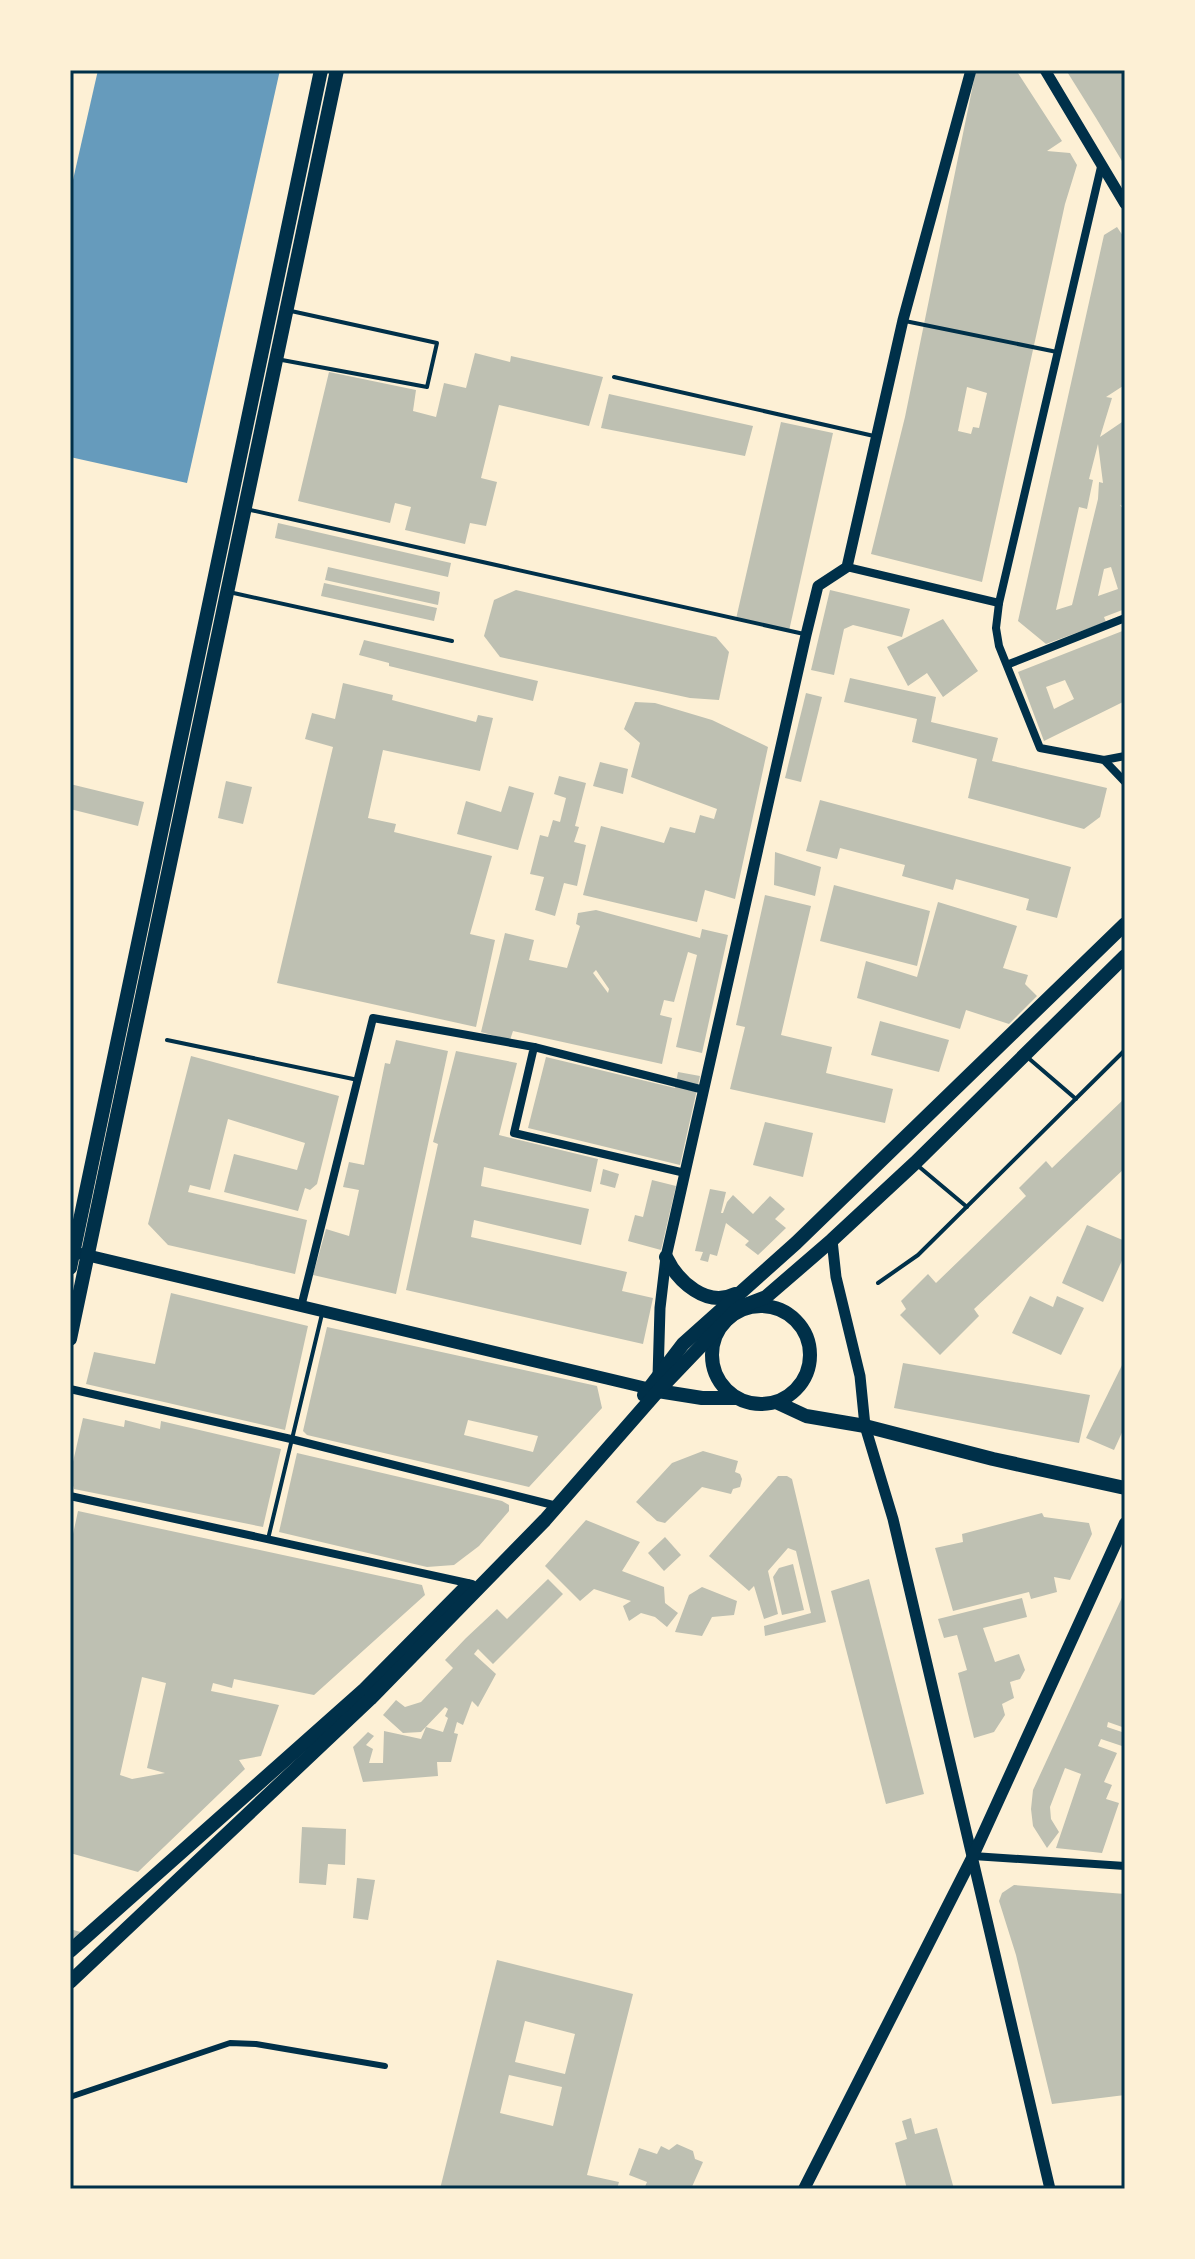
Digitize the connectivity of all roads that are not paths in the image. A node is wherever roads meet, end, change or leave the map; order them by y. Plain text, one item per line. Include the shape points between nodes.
1 (321, 70) edge
2 (337, 70) edge
3 (971, 70) edge
4 (1045, 70) edge
5 (1101, 167) junction
6 (1125, 204) edge
7 (288, 310) junction
8 (903, 320) junction
9 (1058, 352) junction
10 (277, 359) junction
11 (614, 377) dead end
12 (876, 437) junction
13 (245, 508) junction
14 (847, 567) junction
15 (227, 592) junction
16 (999, 603) junction
17 (1125, 618) edge
18 (806, 635) junction
19 (452, 641) dead end
20 (1009, 664) junction
21 (1125, 756) edge
22 (1104, 760) junction
23 (1125, 782) edge
24 (1125, 924) edge
25 (1125, 956) edge
26 (167, 1040) dead end
27 (534, 1047) junction
28 (1125, 1050) edge
29 (1025, 1055) junction
30 (358, 1080) junction
31 (704, 1090) junction
32 (1076, 1099) junction
33 (915, 1163) junction
34 (685, 1173) junction
35 (967, 1207) junction
36 (832, 1240) junction
37 (72, 1251) edge
38 (89, 1256) junction
39 (666, 1257) junction
40 (70, 1268) edge
41 (878, 1283) dead end
42 (741, 1291) junction
43 (747, 1306) junction
44 (301, 1307) junction
45 (323, 1312) junction
46 (721, 1316) junction
47 (70, 1339) edge
48 (655, 1385) junction
49 (70, 1389) edge
50 (736, 1398) junction
51 (778, 1403) junction
52 (865, 1426) junction
53 (291, 1439) junction
54 (1125, 1488) edge
55 (70, 1496) edge
56 (553, 1504) junction
57 (1125, 1523) edge
58 (268, 1540) junction
59 (474, 1585) junction
60 (973, 1856) junction
61 (1125, 1866) edge
62 (70, 1951) edge
63 (70, 1982) edge
64 (385, 2066) dead end
65 (70, 2097) edge
66 (804, 2189) edge
67 (1050, 2189) edge

1 - 37 main road
2 - 7 main road
3 - 8 street
4 - 5 street
5 - 6 street
5 - 9 street
7 - 10 main road
7 - 10 lane via 437,343 427,387
8 - 9 lane
8 - 12 street
9 - 16 street
10 - 13 main road
11 - 12 lane
12 - 14 street
13 - 15 main road
13 - 18 lane
14 - 16 street
14 - 18 street via 818,586
15 - 19 lane
15 - 38 main road
16 - 20 street via 996,628
17 - 20 street
18 - 31 street
20 - 22 street via 1040,748
21 - 22 street
22 - 23 street
24 - 42 main road
25 - 29 main road
26 - 30 lane
27 - 30 street via 373,1018
27 - 31 street
27 - 34 street via 514,1133
28 - 32 lane
29 - 32 lane
29 - 33 main road
30 - 44 street
31 - 34 street
32 - 35 lane
33 - 35 lane
33 - 36 main road
34 - 39 street
35 - 41 lane via 918,1255
36 - 43 main road via 766,1297
36 - 52 street
37 - 38 main road
37 - 40 main road
38 - 44 main road
38 - 47 main road
39 - 42 main road via 678,1277 706,1296 726,1299
39 - 48 street
42 - 46 main road
43 - 46 main road
43 - 51 main road via 788,1314 810,1348 808,1372
44 - 45 main road
45 - 48 main road
45 - 53 lane
46 - 48 main road
46 - 50 main road via 712,1365
48 - 50 main road via 702,1398
48 - 56 main road
49 - 53 street
50 - 51 main road via 760,1405
51 - 52 main road via 806,1416
52 - 54 main road
52 - 60 street via 893,1519
53 - 56 street
53 - 58 lane
55 - 58 street
56 - 59 main road
57 - 60 main road
58 - 59 street
59 - 62 main road
59 - 63 main road via 370,1699
60 - 61 street
60 - 66 main road
60 - 67 street
64 - 65 street via 230,2043

